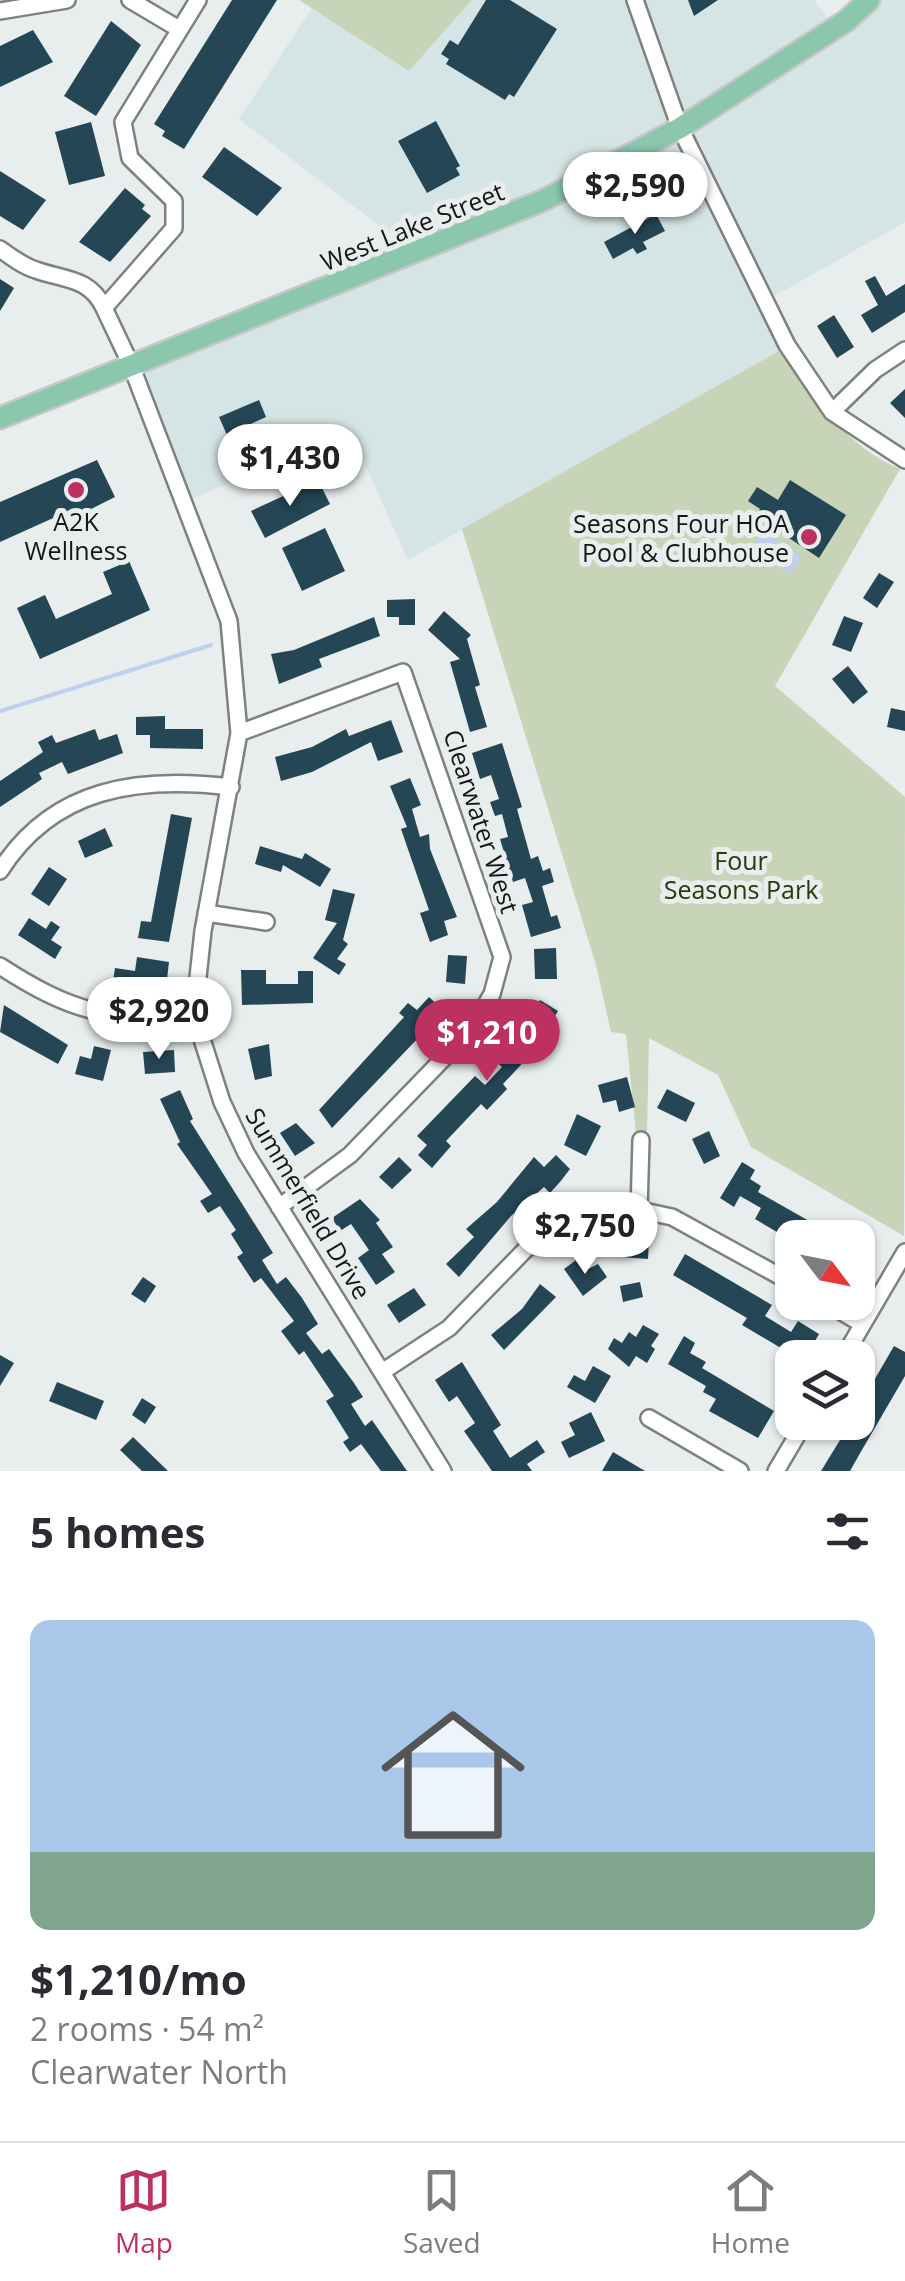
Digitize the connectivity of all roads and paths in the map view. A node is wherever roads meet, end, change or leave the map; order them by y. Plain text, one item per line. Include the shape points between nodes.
1 (68, 0) edge
2 (130, 0) edge
3 (198, 0) edge
4 (634, 0) edge
5 (869, 0) edge
6 (0, 12) edge
7 (180, 29) junction
8 (680, 128) junction
9 (0, 250) edge
10 (104, 308) junction
11 (905, 350) edge
12 (131, 365) junction
13 (832, 412) junction
14 (0, 418) edge
15 (905, 460) edge
16 (239, 733) junction
17 (231, 787) junction
18 (0, 871) edge
19 (206, 913) junction
20 (266, 922) dead end
21 (0, 966) edge
22 (194, 1014) junction
23 (641, 1140) dead end
24 (279, 1207) junction
25 (639, 1210) junction
26 (905, 1252) edge
27 (775, 1274) edge
28 (855, 1320) edge
29 (862, 1324) junction
30 (853, 1340) edge
31 (382, 1372) junction
32 (650, 1418) dead end
33 (794, 1440) edge
34 (443, 1471) edge
35 (740, 1471) edge
36 (776, 1471) edge

1 - 6 street
2 - 7 street
3 - 7 street
4 - 8 street
5 - 8 main road, West Lake Street
7 - 10 street via 123,122 130,158 164,188 176,213 174,228
8 - 12 main road, West Lake Street via 544,200
8 - 13 street via 788,345
9 - 10 street via 40,272 76,280
10 - 12 street, Summerfield Drive
11 - 13 street
12 - 14 main road, West Lake Street
12 - 16 street, Summerfield Drive via 229,620
13 - 15 street
16 - 17 street, Summerfield Drive
16 - 24 street, Clearwater West via 403,672 502,957 471,1030 350,1155
17 - 18 street via 159,782 96,796 35,826
17 - 19 street, Summerfield Drive
19 - 20 street
19 - 22 street, Summerfield Drive
21 - 22 street via 93,1014
22 - 24 street, Summerfield Drive via 222,1102
23 - 25 street
24 - 31 street, Summerfield Drive
25 - 27 street via 684,1221
25 - 31 street via 550,1230 468,1311
26 - 29 street
28 - 29 street
29 - 30 street
31 - 34 street, Summerfield Drive
32 - 35 street
33 - 36 street

